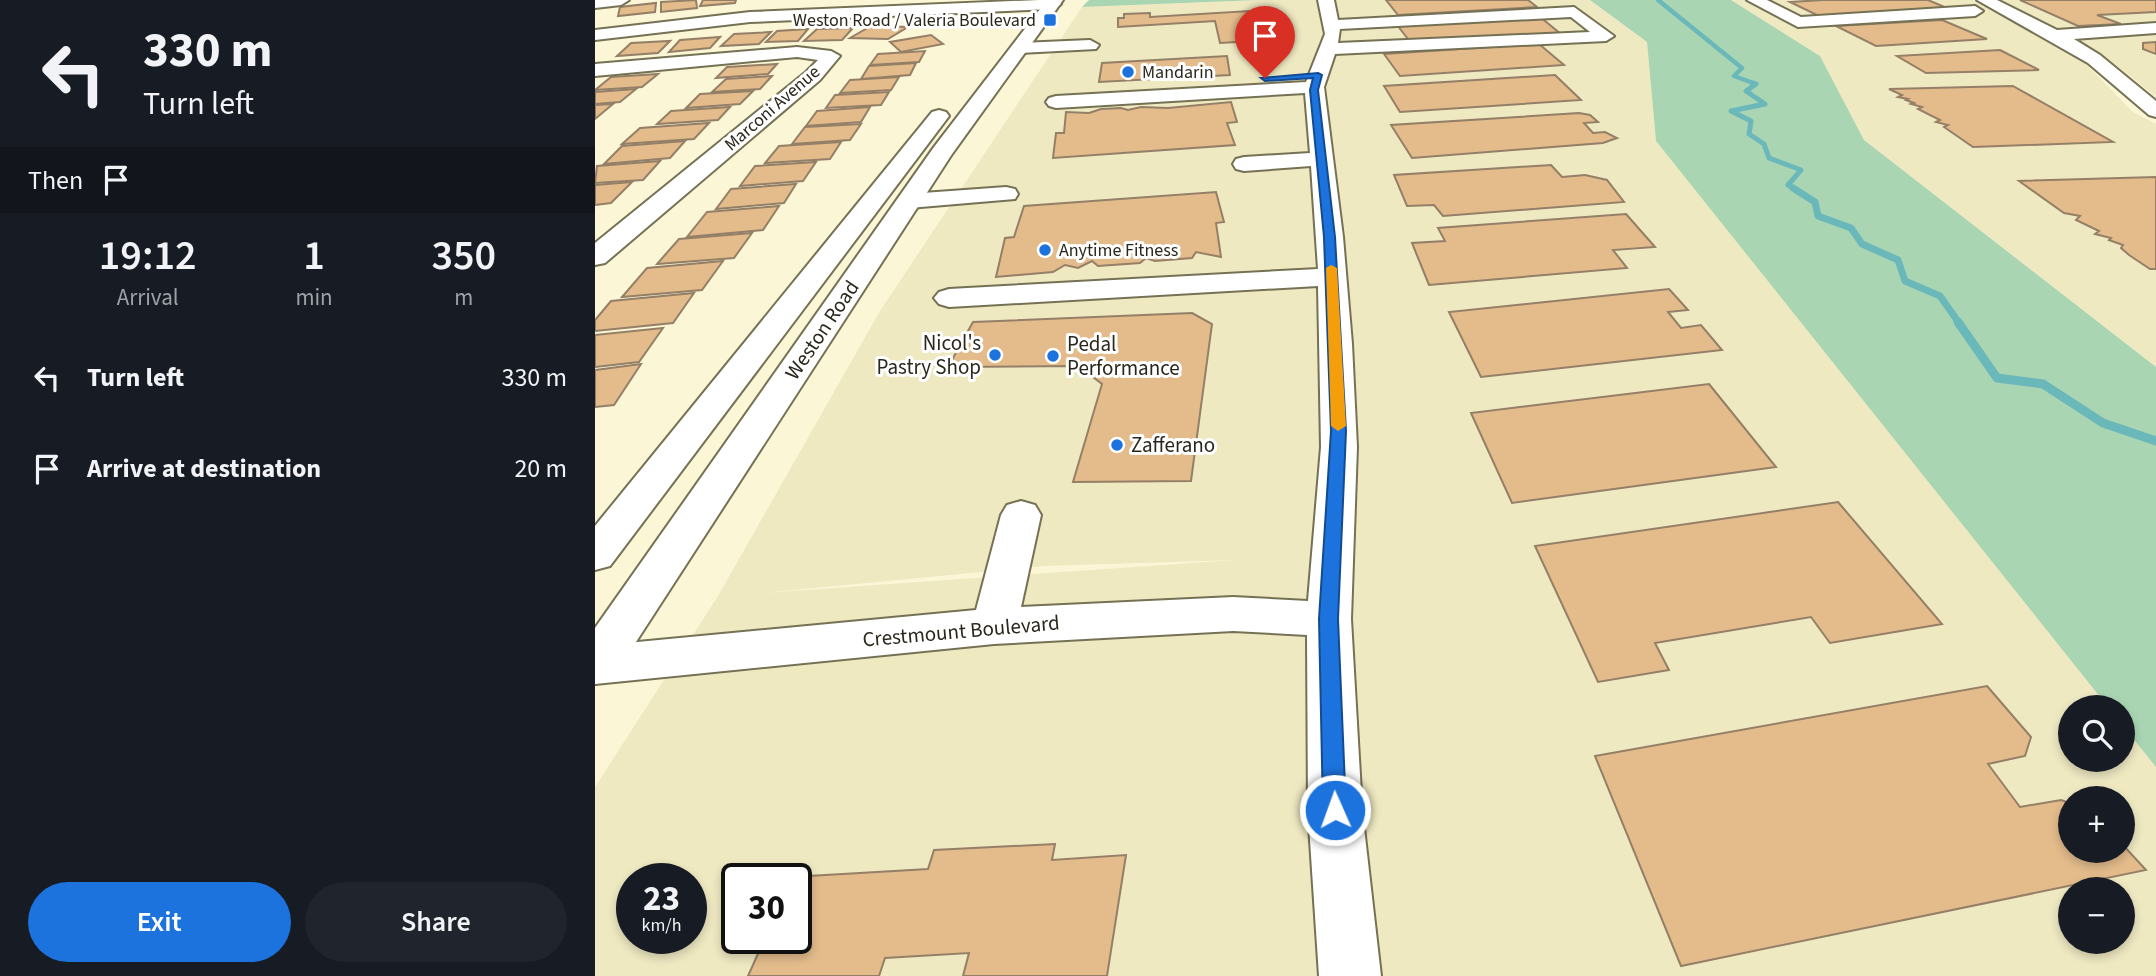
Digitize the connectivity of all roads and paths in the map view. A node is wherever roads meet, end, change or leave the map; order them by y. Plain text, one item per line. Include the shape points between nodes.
1 (621, 0) edge
2 (1755, 0) edge
3 (1948, 0) edge
4 (1028, 2) edge
5 (1054, 2) edge
6 (595, 3) edge
7 (1980, 5) edge
8 (1379, 23) junction
9 (2156, 28) edge
10 (595, 35) edge
11 (1017, 35) junction
12 (2156, 38) edge
13 (2062, 39) junction
14 (1090, 45) dead end
15 (1323, 47) edge
16 (1392, 47) junction
17 (595, 70) edge
18 (1239, 80) dead end
19 (2118, 80) junction
20 (2156, 83) edge
21 (955, 96) dead end
22 (1056, 102) dead end
23 (2156, 111) edge
24 (1321, 159) junction
25 (1244, 164) dead end
26 (1006, 194) dead end
27 (909, 201) junction
28 (595, 257) edge
29 (1332, 277) junction
30 (949, 298) dead end
31 (1021, 514) dead end
32 (595, 555) edge
33 (1328, 619) junction
34 (994, 626) junction
35 (595, 665) edge
36 (1350, 976) edge

1 - 6 street
2 - 7 street via 1798,22
3 - 7 street
4 - 5 street
4 - 10 street via 732,19
4 - 11 street, Weston Road
5 - 11 street, Weston Road
7 - 13 street via 2003,9
8 - 15 street
8 - 16 street
8 - 16 street via 1574,12 1605,36
9 - 13 street
11 - 14 street
11 - 27 street, Weston Road
12 - 13 street
13 - 19 street
15 - 16 street
15 - 18 street
15 - 22 street
15 - 24 street
17 - 28 street, Marconi Avenue via 797,52 831,56 813,76
19 - 20 street
19 - 23 street
21 - 32 street, Weston Road
24 - 25 street
24 - 29 street
26 - 27 street
27 - 35 street, Weston Road
29 - 30 street
29 - 33 street via 1339,447
31 - 34 street
33 - 34 street, Crestmount Boulevard via 1233,614
33 - 36 street via 1335,810
34 - 35 street, Crestmount Boulevard

